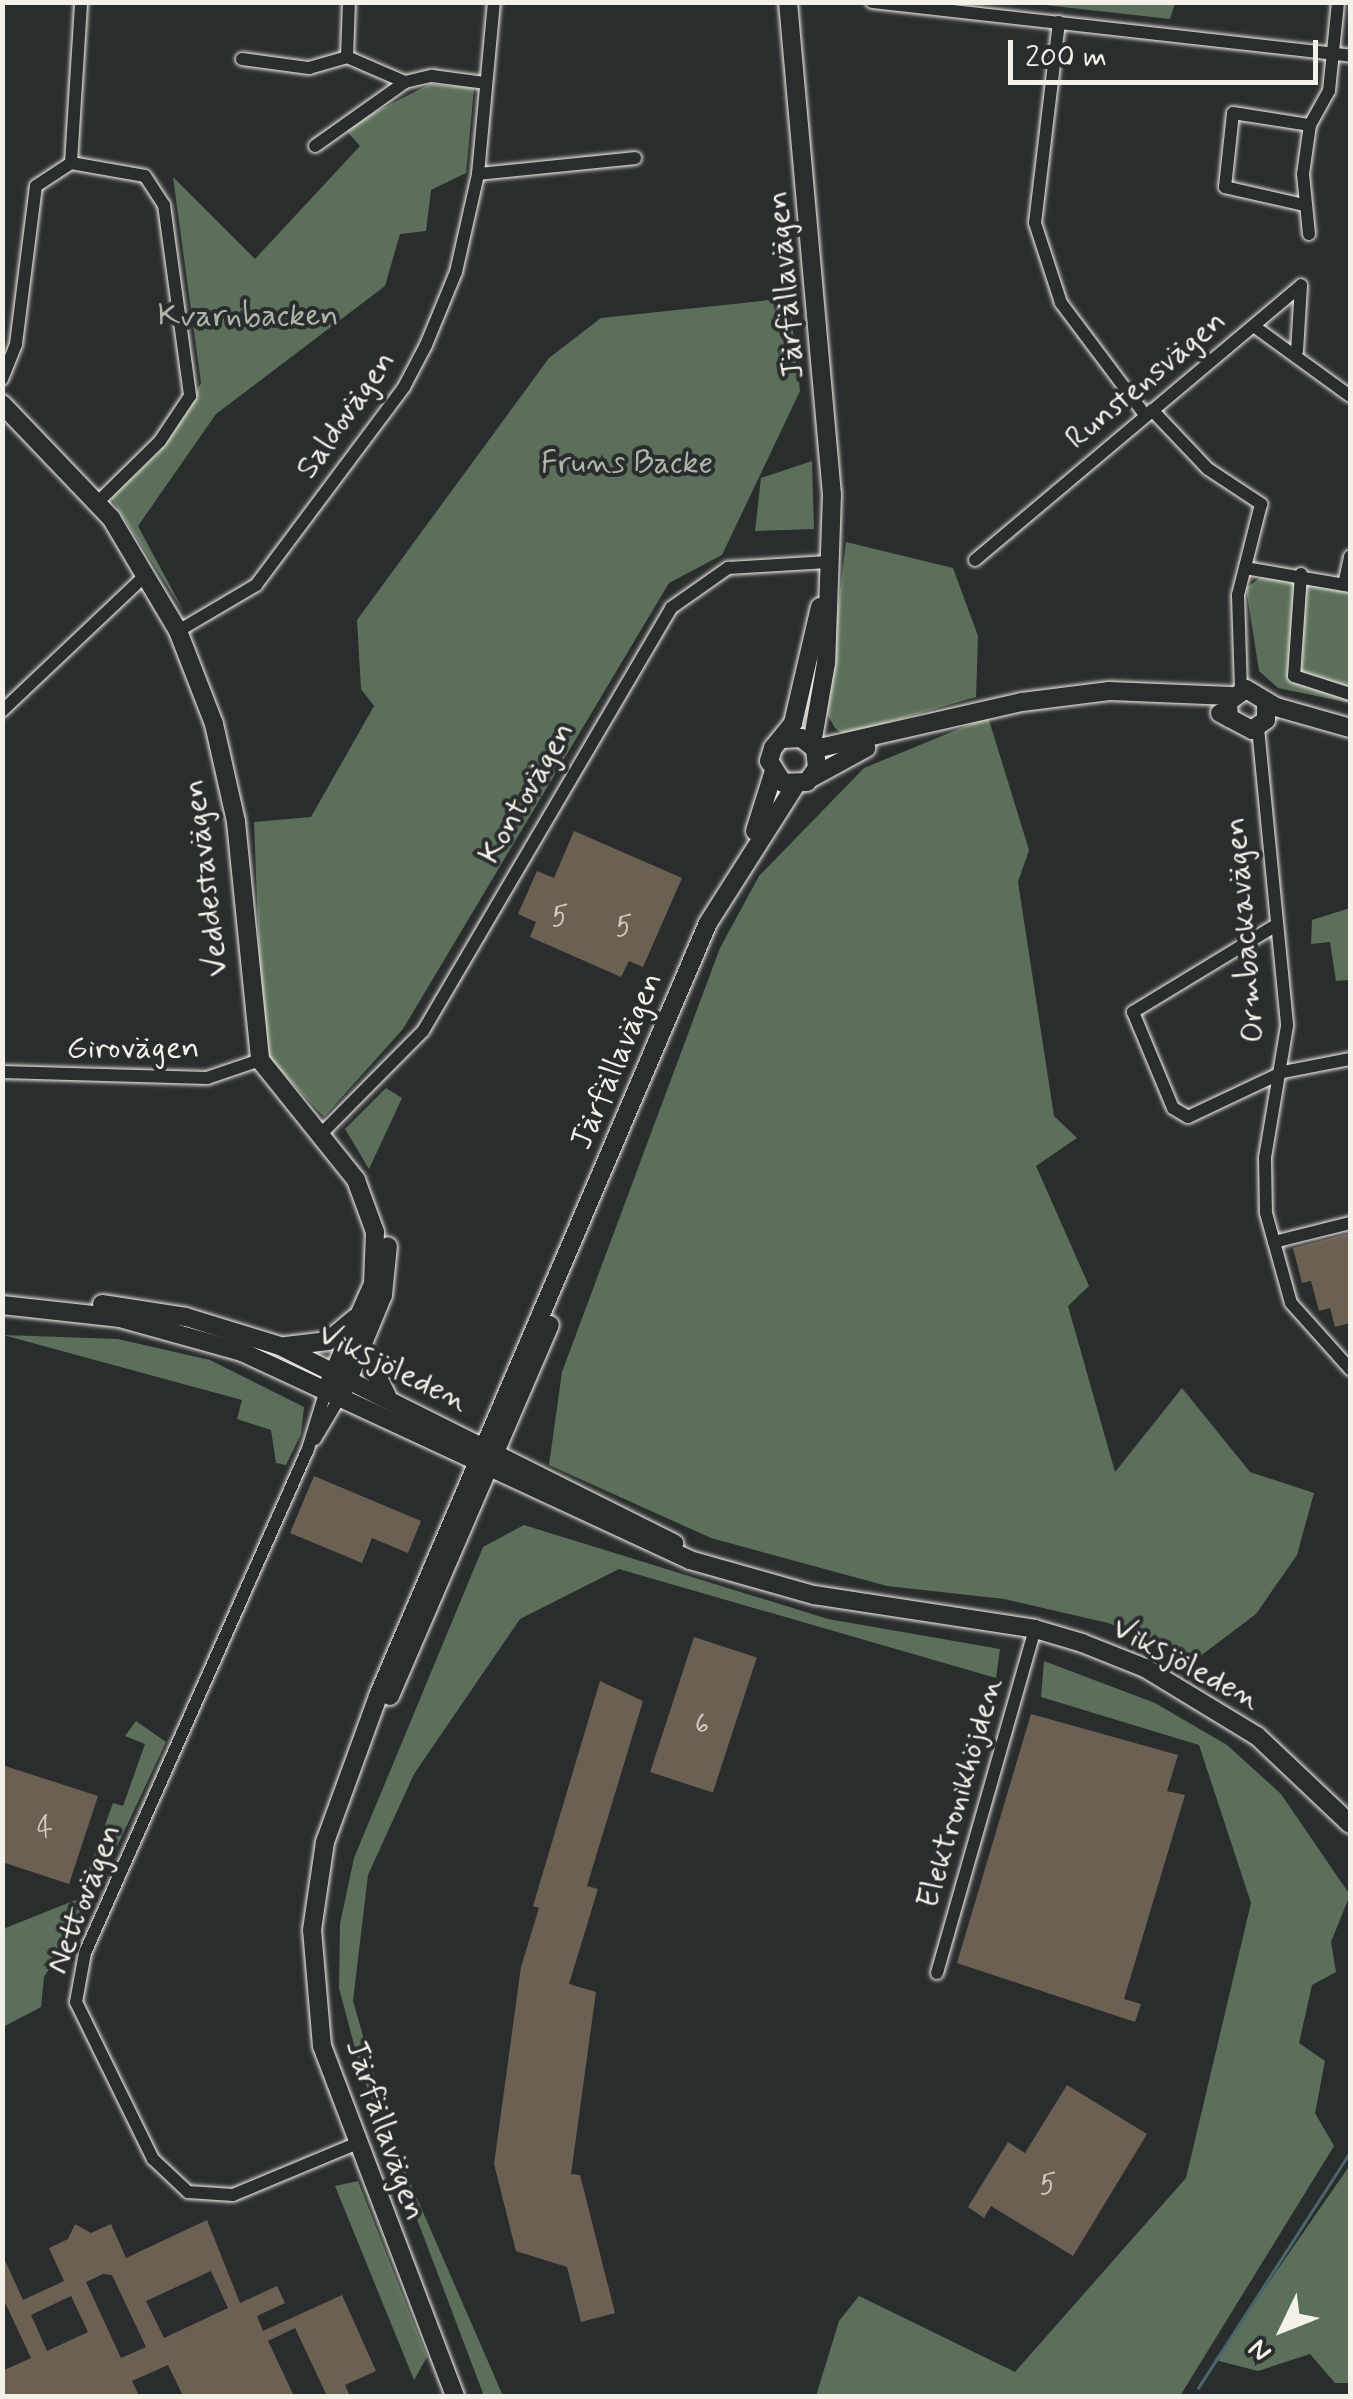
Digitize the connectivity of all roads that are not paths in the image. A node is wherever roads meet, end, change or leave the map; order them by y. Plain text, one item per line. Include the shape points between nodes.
1 (81, 2) edge
2 (350, 2) edge
3 (494, 2) edge
4 (788, 2) edge
5 (872, 2) edge
6 (1338, 2) edge
7 (1060, 22) junction
8 (1330, 54) junction
9 (1350, 56) edge
10 (347, 57) junction
11 (242, 59) dead end
12 (405, 82) junction
13 (485, 83) junction
14 (1310, 125) junction
15 (315, 146) dead end
16 (635, 158) dead end
17 (71, 162) junction
18 (478, 174) junction
19 (1304, 205) junction
20 (1309, 234) dead end
21 (1255, 327) junction
22 (1297, 351) junction
23 (2, 378) edge
24 (1350, 396) edge
25 (2, 404) edge
26 (1149, 412) junction
27 (98, 502) junction
28 (1350, 557) edge
29 (974, 560) dead end
30 (828, 562) junction
31 (1246, 568) junction
32 (1302, 574) junction
33 (146, 575) junction
34 (1348, 585) edge
35 (178, 632) junction
36 (1350, 694) edge
37 (1249, 695) junction
38 (1189, 696) junction
39 (819, 698) junction
40 (2, 711) edge
41 (1311, 720) junction
42 (1247, 725) junction
43 (1350, 728) edge
44 (888, 735) junction
45 (783, 739) junction
46 (854, 744) junction
47 (813, 747) junction
48 (773, 774) junction
49 (803, 782) junction
50 (750, 846) junction
51 (1273, 927) junction
52 (1350, 1059) edge
53 (260, 1060) junction
54 (2, 1072) edge
55 (1283, 1072) junction
56 (321, 1134) junction
57 (1350, 1223) edge
58 (1274, 1242) junction
59 (4, 1296) edge
60 (365, 1306) junction
61 (280, 1346) junction
62 (362, 1348) junction
63 (1350, 1369) edge
64 (337, 1385) junction
65 (390, 1400) junction
66 (491, 1450) junction
67 (483, 1468) junction
68 (728, 1570) junction
69 (1034, 1628) junction
70 (1350, 1824) edge
71 (937, 1973) dead end
72 (354, 2145) junction
73 (455, 2396) edge

1 - 17 street
2 - 10 street
3 - 13 street, Saldovägen
4 - 30 street, Järfällavägen via 827,404
5 - 7 street
6 - 8 street
7 - 8 street
7 - 26 street via 1035,224 1061,304
8 - 9 street
8 - 14 street via 1329,91
10 - 11 street via 310,68
10 - 12 street
12 - 13 street via 432,76
12 - 15 street
13 - 18 street, Saldovägen
14 - 19 street
14 - 19 street via 1233,113 1226,187
16 - 18 street
17 - 23 street via 44,174 31,201 16,344
17 - 27 street via 132,172 160,194 190,370 186,410
18 - 35 street, Saldovägen via 446,302 404,387 256,585
19 - 20 street
21 - 22 street
21 - 22 street, Runstensvägen via 1301,285
21 - 26 street, Runstensvägen
22 - 24 street
25 - 27 street, Veddestavägen
26 - 29 street, Runstensvägen
26 - 31 street via 1208,469 1258,496
27 - 33 street, Veddestavägen
28 - 34 street
30 - 39 street, Järfällavägen
30 - 45 street, Järfällavägen via 811,657
30 - 56 street, Kontovägen via 728,568 671,608 422,1031
31 - 32 street
31 - 37 street via 1238,594
32 - 34 street
32 - 36 street via 1294,676
33 - 35 street, Veddestavägen
33 - 40 street
35 - 53 street, Veddestavägen via 214,724 236,822
37 - 38 street
37 - 41 street
37 - 42 street
37 - 42 street
38 - 42 street
38 - 44 street via 1110,691 1022,702
39 - 46 street via 824,724
39 - 47 street, Järfällavägen
41 - 42 street
41 - 43 street
42 - 51 street, Ormbackavägen
44 - 46 street
44 - 49 street
45 - 47 street
45 - 48 street, Järfällavägen via 770,754
46 - 47 street
47 - 49 street, Järfällavägen
48 - 49 street
48 - 50 street, Järfällavägen
49 - 50 street, Järfällavägen
50 - 66 street, Järfällavägen via 694,955
51 - 55 street, Ormbackavägen via 1287,1026
51 - 55 street via 1141,1004 1132,1017 1182,1116
52 - 55 street
53 - 54 street, Girovägen via 207,1078
53 - 56 street
55 - 58 street, Ormbackavägen via 1262,1188
56 - 60 street via 370,1212 377,1253
56 - 62 street via 363,1175 386,1224 387,1279
57 - 58 street
58 - 63 street, Ormbackavägen via 1291,1303
59 - 61 street, Viksjöleden via 150,1310
59 - 64 street, Viksjöleden via 151,1324
60 - 61 street via 328,1341
60 - 64 street
61 - 64 street, Viksjöleden
62 - 64 street
62 - 65 street
64 - 65 street, Viksjöleden
64 - 67 street, Viksjöleden
64 - 72 street, Nettovägen via 85,1953 76,2002 153,2160 188,2192 233,2195
65 - 66 street, Viksjöleden
66 - 67 street, Järfällavägen
66 - 68 street, Viksjöleden
67 - 68 street, Viksjöleden via 662,1550
67 - 72 street, Järfällavägen via 326,1842 312,1930 322,2046
68 - 69 street, Viksjöleden via 814,1595
69 - 70 street, Viksjöleden via 1145,1668 1207,1704 1304,1774
69 - 71 street, Elektronikhöjden
72 - 73 street, Järfällavägen

